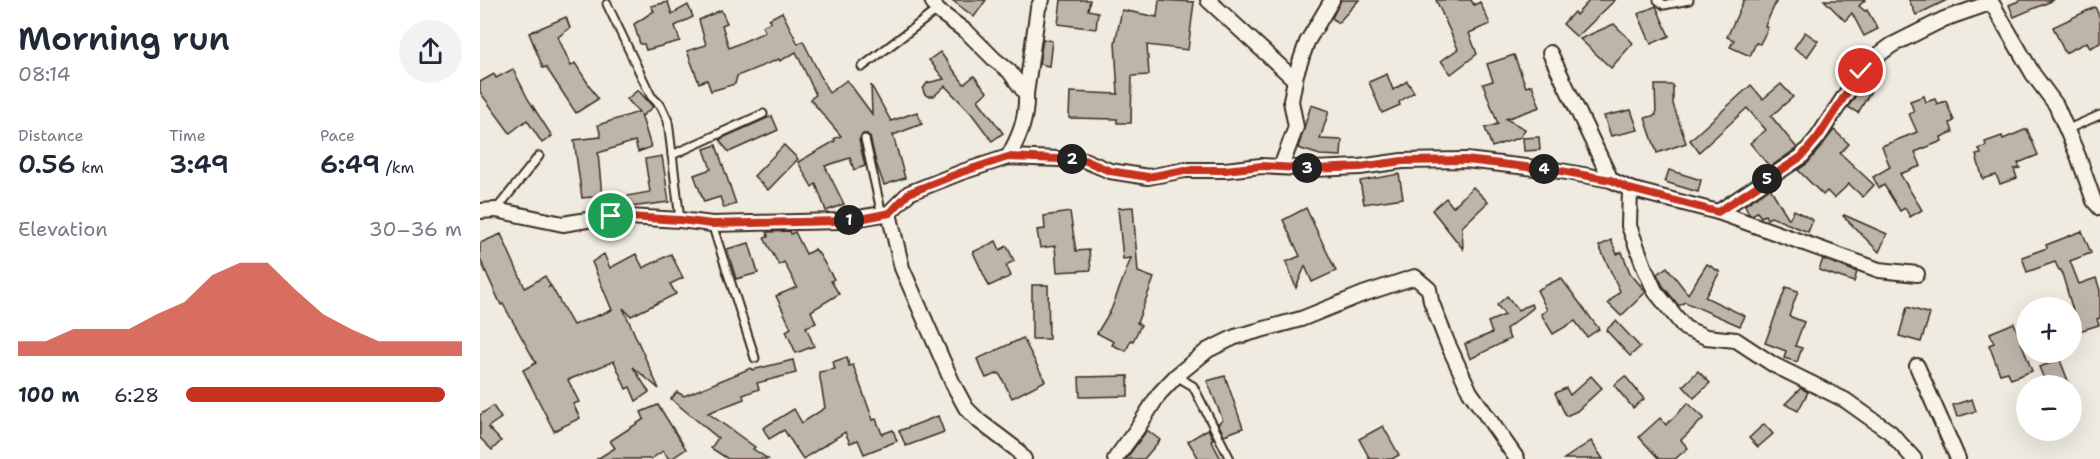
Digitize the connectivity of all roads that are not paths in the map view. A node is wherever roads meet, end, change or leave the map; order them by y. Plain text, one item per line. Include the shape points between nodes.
1 (1042, 0) edge
2 (1208, 0) edge
3 (1332, 0) edge
4 (1658, 0) edge
5 (1689, 0) edge
6 (1990, 2) edge
7 (607, 4) dead end
8 (935, 5) edge
9 (1550, 53) dead end
10 (862, 67) dead end
11 (1295, 80) junction
12 (1026, 94) junction
13 (763, 114) dead end
14 (2100, 116) edge
15 (2068, 129) junction
16 (865, 139) dead end
17 (672, 155) junction
18 (539, 156) dead end
19 (1008, 157) junction
20 (1281, 167) junction
21 (1611, 180) junction
22 (1630, 189) junction
23 (2100, 208) edge
24 (496, 210) junction
25 (480, 211) edge
26 (1718, 212) junction
27 (886, 214) junction
28 (680, 220) junction
29 (712, 224) junction
30 (1917, 274) dead end
31 (755, 358) dead end
32 (1917, 366) dead end
33 (1176, 376) junction
34 (1024, 459) edge
35 (1115, 459) edge
36 (1230, 459) edge
37 (1517, 459) edge
38 (1914, 459) edge
39 (1958, 459) edge

1 - 12 street
2 - 11 street
3 - 11 street via 1307,42
4 - 5 lane via 1664,5
6 - 15 street
6 - 26 street via 1944,19 1881,53 1861,71 1801,157
7 - 17 lane via 651,96 668,121
8 - 10 lane
8 - 12 street via 1009,71
9 - 21 street
11 - 20 street via 1291,101 1296,127
12 - 19 street via 1024,121
13 - 17 lane
14 - 15 lane
15 - 23 street
16 - 27 lane
17 - 28 lane
18 - 24 lane
19 - 20 street via 1084,160 1110,171 1148,177 1185,170
19 - 27 street via 909,193
20 - 21 street via 1466,160
21 - 22 street
22 - 26 street
22 - 38 street via 1629,226 1645,269 1655,291 1685,328 1706,337 1736,340 1774,365 1845,400 1890,432
24 - 25 street
24 - 28 street via 563,224 611,216
26 - 30 street via 1879,270
27 - 29 street via 840,221
27 - 34 street via 902,268 966,408
28 - 29 street
29 - 31 lane
32 - 39 street
33 - 35 street via 1159,394
33 - 36 lane via 1193,386
33 - 37 street via 1208,350 1235,337 1301,319 1415,277 1429,289 1470,392

